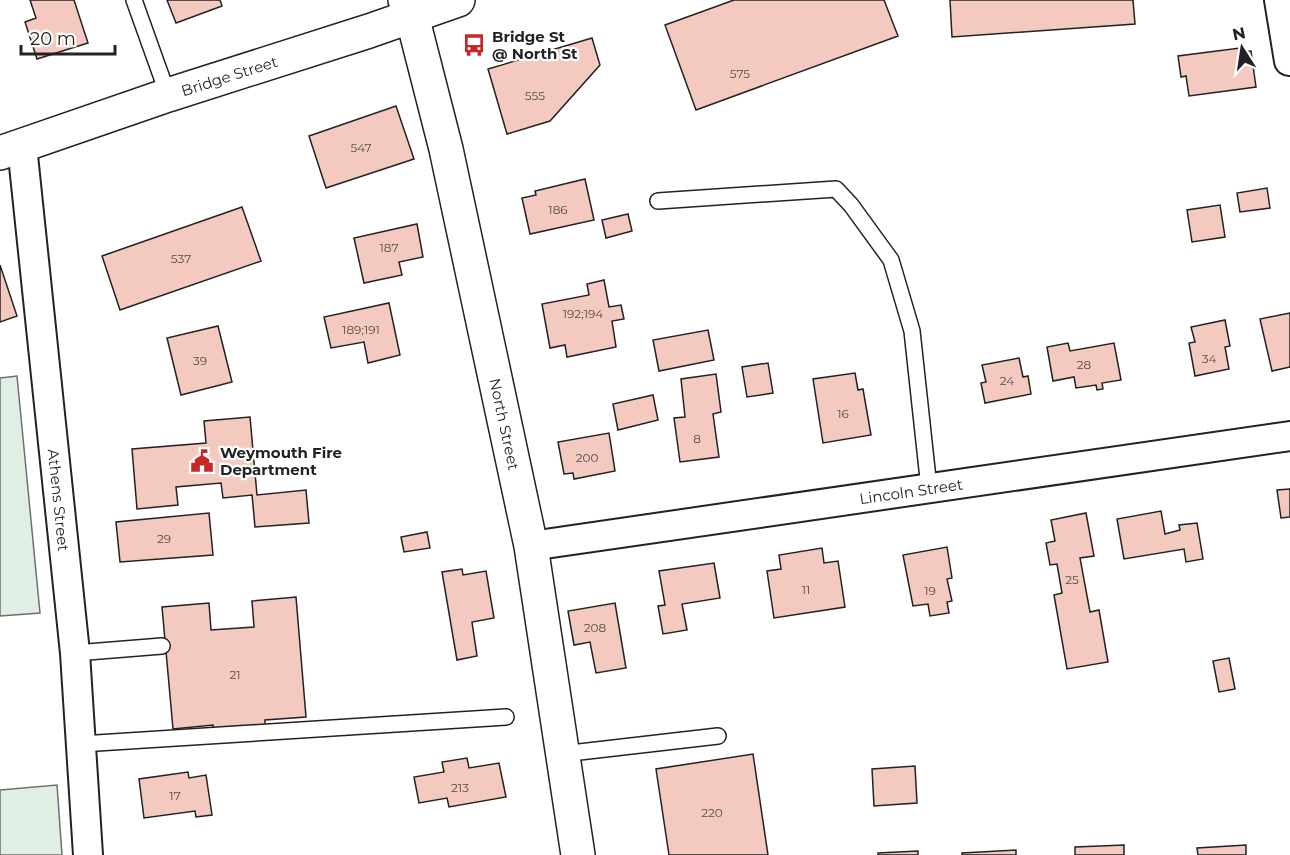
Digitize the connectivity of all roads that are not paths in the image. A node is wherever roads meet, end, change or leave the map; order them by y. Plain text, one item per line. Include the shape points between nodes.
1 (134, 0) edge
2 (458, 0) edge
3 (1279, 0) edge
4 (409, 8) edge
5 (1289, 60) edge
6 (168, 95) junction
7 (11, 149) edge
8 (658, 201) dead end
9 (1290, 435) edge
10 (929, 488) junction
11 (531, 546) junction
12 (162, 646) dead end
13 (75, 653) junction
14 (506, 717) dead end
15 (718, 736) dead end
16 (81, 744) junction
17 (562, 754) junction
18 (88, 855) edge
19 (578, 855) edge

1 - 6 lane
2 - 4 street, Bridge Street
3 - 5 street
4 - 6 street, Bridge Street
4 - 11 street, North Street via 446,149
6 - 7 street, Bridge Street
7 - 13 street, Athens Street
8 - 10 lane via 836,189 891,260 912,331
9 - 10 street, Lincoln Street
10 - 11 street, Lincoln Street
11 - 17 street, North Street
12 - 13 lane
13 - 16 street, Athens Street
14 - 16 lane
15 - 17 lane
16 - 18 street, Athens Street
17 - 19 street, North Street

